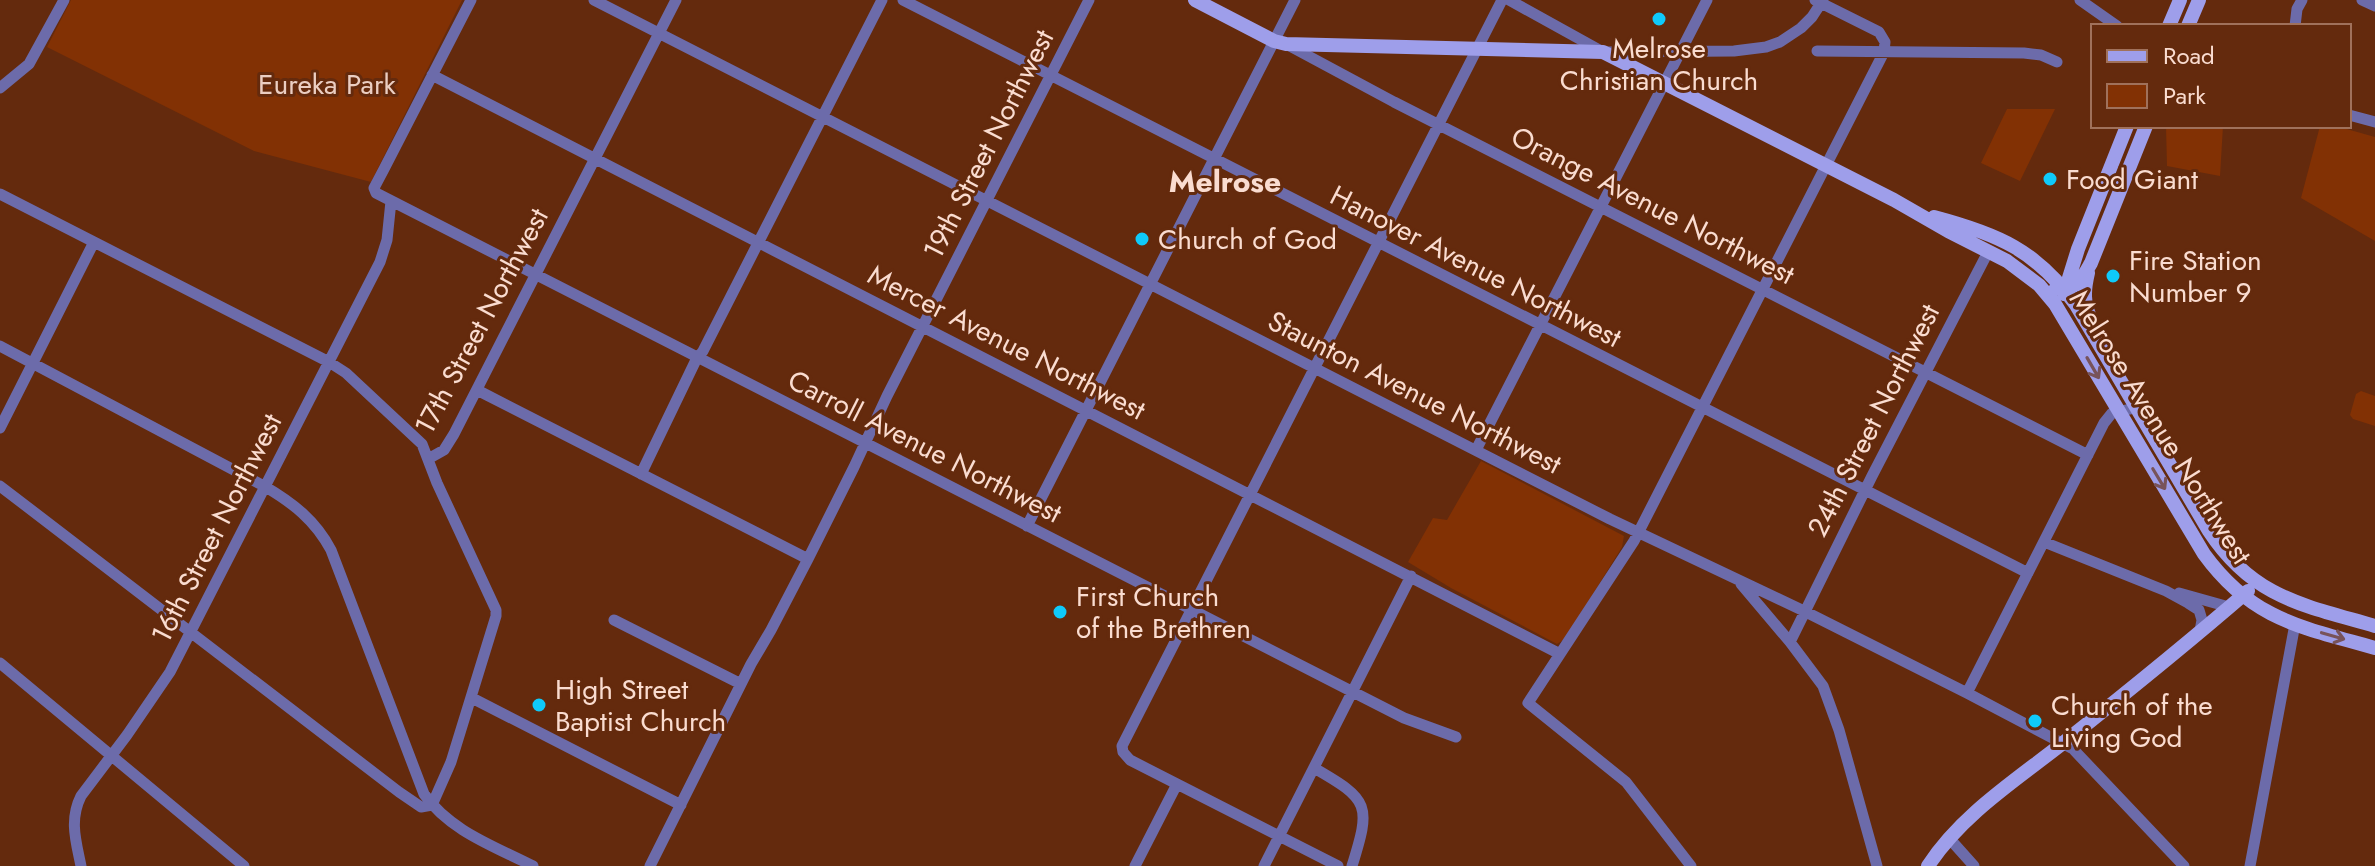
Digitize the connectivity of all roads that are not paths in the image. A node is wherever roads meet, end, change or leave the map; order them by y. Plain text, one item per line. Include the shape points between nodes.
1 (64, 0) edge
2 (471, 0) edge
3 (594, 0) edge
4 (676, 0) edge
5 (882, 0) edge
6 (903, 0) edge
7 (1089, 0) edge
8 (1195, 0) edge
9 (1295, 0) edge
10 (1502, 0) edge
11 (1509, 0) edge
12 (1707, 0) edge
13 (2080, 0) edge
14 (2180, 0) edge
15 (2199, 0) edge
16 (2302, 0) edge
17 (2362, 0) edge
18 (1820, 1) edge
19 (2375, 6) edge
20 (2114, 24) edge
21 (2170, 24) edge
22 (2189, 24) edge
23 (2295, 24) edge
24 (659, 33) junction
25 (1280, 42) junction
26 (1478, 47) junction
27 (1683, 51) junction
28 (1817, 51) dead end
29 (1603, 52) junction
30 (1884, 52) junction
31 (2057, 62) dead end
32 (432, 75) junction
33 (1051, 75) junction
34 (1665, 83) junction
35 (0, 88) edge
36 (2351, 116) edge
37 (822, 117) junction
38 (2375, 122) edge
39 (1438, 124) junction
40 (2126, 128) edge
41 (2145, 128) edge
42 (594, 158) junction
43 (1214, 158) junction
44 (1826, 165) junction
45 (0, 194) edge
46 (986, 200) junction
47 (391, 201) junction
48 (1601, 207) junction
49 (1914, 211) junction
50 (94, 242) junction
51 (758, 242) junction
52 (1378, 242) junction
53 (2078, 249) junction
54 (1988, 252) junction
55 (2034, 259) junction
56 (2091, 263) junction
57 (535, 274) junction
58 (1150, 284) junction
59 (2064, 289) junction
60 (1763, 290) junction
61 (2068, 324) junction
62 (923, 325) junction
63 (1540, 325) junction
64 (0, 346) edge
65 (698, 358) junction
66 (329, 362) junction
67 (33, 363) junction
68 (1315, 368) junction
69 (1926, 372) junction
70 (2121, 383) junction
71 (477, 390) junction
72 (1703, 408) junction
73 (2135, 408) junction
74 (1086, 409) junction
75 (2119, 412) junction
76 (0, 428) edge
77 (865, 443) junction
78 (1476, 450) junction
79 (2088, 455) junction
80 (428, 459) junction
81 (641, 474) junction
82 (0, 486) edge
83 (264, 486) junction
84 (1865, 490) junction
85 (1250, 493) junction
86 (1027, 526) junction
87 (1638, 533) junction
88 (2044, 542) junction
89 (808, 559) junction
90 (2028, 573) junction
91 (1411, 576) junction
92 (1738, 580) junction
93 (2257, 583) junction
94 (2166, 591) junction
95 (2242, 596) junction
96 (2229, 607) junction
97 (1191, 609) junction
98 (1804, 611) junction
99 (614, 620) dead end
100 (2295, 624) junction
101 (2375, 626) edge
102 (2200, 631) junction
103 (190, 632) junction
104 (1790, 642) junction
105 (2375, 648) edge
106 (1560, 654) junction
107 (0, 663) edge
108 (741, 684) junction
109 (1353, 692) junction
110 (1967, 693) junction
111 (472, 698) junction
112 (1456, 737) dead end
113 (2062, 744) junction
114 (111, 755) junction
115 (1314, 768) junction
116 (1177, 784) junction
117 (432, 805) junction
118 (681, 805) junction
119 (1279, 835) junction
120 (1949, 838) junction
121 (81, 866) edge
122 (244, 866) edge
123 (533, 866) edge
124 (650, 866) edge
125 (1135, 866) edge
126 (1264, 866) edge
127 (1338, 866) edge
128 (1352, 866) edge
129 (1691, 866) edge
130 (1877, 866) edge
131 (1928, 866) edge
132 (1974, 866) edge
133 (2184, 866) edge
134 (2250, 866) edge

1 - 35 street via 29,64
2 - 32 street
3 - 24 street, Staunton Avenue Northwest
4 - 24 street, 17th Street Northwest
5 - 37 street
6 - 33 street, Hanover Avenue Northwest
7 - 33 street, 19th Street Northwest
8 - 25 main road, Orange Avenue Northwest
9 - 25 street
10 - 26 street
11 - 29 street, Melrose Avenue Northwest
12 - 27 street
13 - 20 street
14 - 21 main road
15 - 22 main road
16 - 23 street
17 - 19 street
18 - 27 street via 1801,28 1780,42 1734,51
18 - 30 street via 1879,32
24 - 37 street, Staunton Avenue Northwest
24 - 42 street, 17th Street Northwest
25 - 26 main road
25 - 39 street, Orange Avenue Northwest
25 - 43 street
26 - 29 main road
26 - 39 street
27 - 29 street
27 - 34 street
28 - 30 street
29 - 34 main road, Melrose Avenue Northwest
30 - 31 street via 2024,53
30 - 44 street
32 - 42 street, Mercer Avenue Northwest
32 - 47 street, Carroll Avenue Northwest via 375,191
33 - 43 street, Hanover Avenue Northwest
33 - 46 street, 19th Street Northwest
34 - 44 main road, Melrose Avenue Northwest
34 - 48 street
36 - 38 street
37 - 46 street, Staunton Avenue Northwest
37 - 51 street
39 - 48 street, Orange Avenue Northwest
39 - 52 street
40 - 53 main road
41 - 56 main road
42 - 51 street, Mercer Avenue Northwest
42 - 57 street, 17th Street Northwest
43 - 52 street, Hanover Avenue Northwest
43 - 58 street
44 - 49 main road, Melrose Avenue Northwest
44 - 60 street
45 - 50 street
46 - 58 street, Staunton Avenue Northwest
46 - 62 street, 19th Street Northwest
47 - 57 street, Carroll Avenue Northwest
47 - 66 street, 16th Street Northwest via 380,262
48 - 60 street, Orange Avenue Northwest
48 - 63 street
49 - 54 main road, Melrose Avenue Northwest
49 - 55 main road, Melrose Avenue Northwest via 1987,233
50 - 66 street
50 - 67 street
51 - 62 street, Mercer Avenue Northwest
51 - 65 street
52 - 63 street, Hanover Avenue Northwest
52 - 68 street
53 - 55 main road via 2063,265
53 - 59 main road
54 - 59 main road via 2007,252 2047,284
54 - 61 main road, Melrose Avenue Northwest via 2039,285
54 - 69 street, 24th Street Northwest
55 - 59 main road, Melrose Avenue Northwest
56 - 59 main road via 2077,285
56 - 70 main road via 2085,305 2120,367
57 - 65 street, Carroll Avenue Northwest
57 - 71 street, 17th Street Northwest
58 - 68 street, Staunton Avenue Northwest
58 - 74 street
59 - 61 main road
59 - 70 main road, Melrose Avenue Northwest
60 - 69 street, Orange Avenue Northwest
60 - 72 street
61 -> 75 main road, Melrose Avenue Northwest
62 - 74 street, Mercer Avenue Northwest
62 - 77 street, 19th Street Northwest
63 - 72 street, Hanover Avenue Northwest
63 - 78 street
64 - 67 street
65 - 77 street, Carroll Avenue Northwest
65 - 81 street
66 - 80 street via 417,437
66 - 83 street, 16th Street Northwest
67 - 76 street
67 - 83 street
68 - 78 street, Staunton Avenue Northwest
68 - 85 street
69 - 79 street, Orange Avenue Northwest
69 - 84 street, 24th Street Northwest
70 - 73 main road, Melrose Avenue Northwest
71 - 80 street, 17th Street Northwest via 448,445
71 - 81 street
72 - 84 street, Hanover Avenue Northwest
72 - 87 street
73 - 75 street
73 - 93 main road, Melrose Avenue Northwest via 2220,549
74 - 85 street, Mercer Avenue Northwest
74 - 86 street
75 - 79 street via 2109,415
75 -> 95 main road, Melrose Avenue Northwest via 2204,554
77 - 86 street, Carroll Avenue Northwest
77 - 89 street, 19th Street Northwest
78 - 87 street, Staunton Avenue Northwest
79 - 88 street
80 - 111 street, 17th Street Northwest via 496,610
81 - 89 street
82 - 103 street
83 - 103 street, 16th Street Northwest
83 - 117 street via 313,522 331,550
84 - 90 street, Hanover Avenue Northwest
84 - 98 street, 24th Street Northwest
85 - 91 street, Mercer Avenue Northwest
85 - 97 street
86 - 97 street, Carroll Avenue Northwest
87 - 92 street, Staunton Avenue Northwest
87 - 106 street
88 - 90 street
88 - 94 street
89 - 108 street, 19th Street Northwest
90 - 110 street
91 - 106 street, Mercer Avenue Northwest
91 - 109 street
92 - 98 street, Staunton Avenue Northwest
92 - 104 street
93 - 95 main road
93 - 101 main road, Melrose Avenue Northwest via 2296,603
94 - 96 street
94 - 102 street via 2199,610
95 - 96 main road
95 - 100 main road, Melrose Avenue Northwest
96 - 102 main road
97 - 109 street, Carroll Avenue Northwest
97 - 116 street via 1122,746 1130,760
98 - 104 street, 24th Street Northwest
98 - 110 street, Staunton Avenue Northwest
99 - 108 street
100 -> 105 main road, Melrose Avenue Northwest
100 - 134 street
102 - 113 main road
103 - 114 street, 16th Street Northwest via 164,683
103 - 117 street via 399,792 421,807
104 - 130 street via 1831,703
106 - 129 street via 1528,703 1626,782
107 - 114 street
108 - 118 street, 19th Street Northwest
109 - 112 street, Carroll Avenue Northwest
109 - 115 street
110 - 113 street, Staunton Avenue Northwest
111 - 117 street, 17th Street Northwest
111 - 118 street
113 - 120 main road
113 - 133 street, Staunton Avenue Northwest via 2073,749
114 - 121 street, 16th Street Northwest via 76,806 73,829
114 - 122 street
115 - 119 street
115 - 128 street via 1344,786 1362,805 1364,820
116 - 119 street
116 - 125 street
117 - 123 street via 458,827
118 - 124 street, 19th Street Northwest
119 - 126 street
119 - 127 street
120 - 131 main road
120 - 132 street

